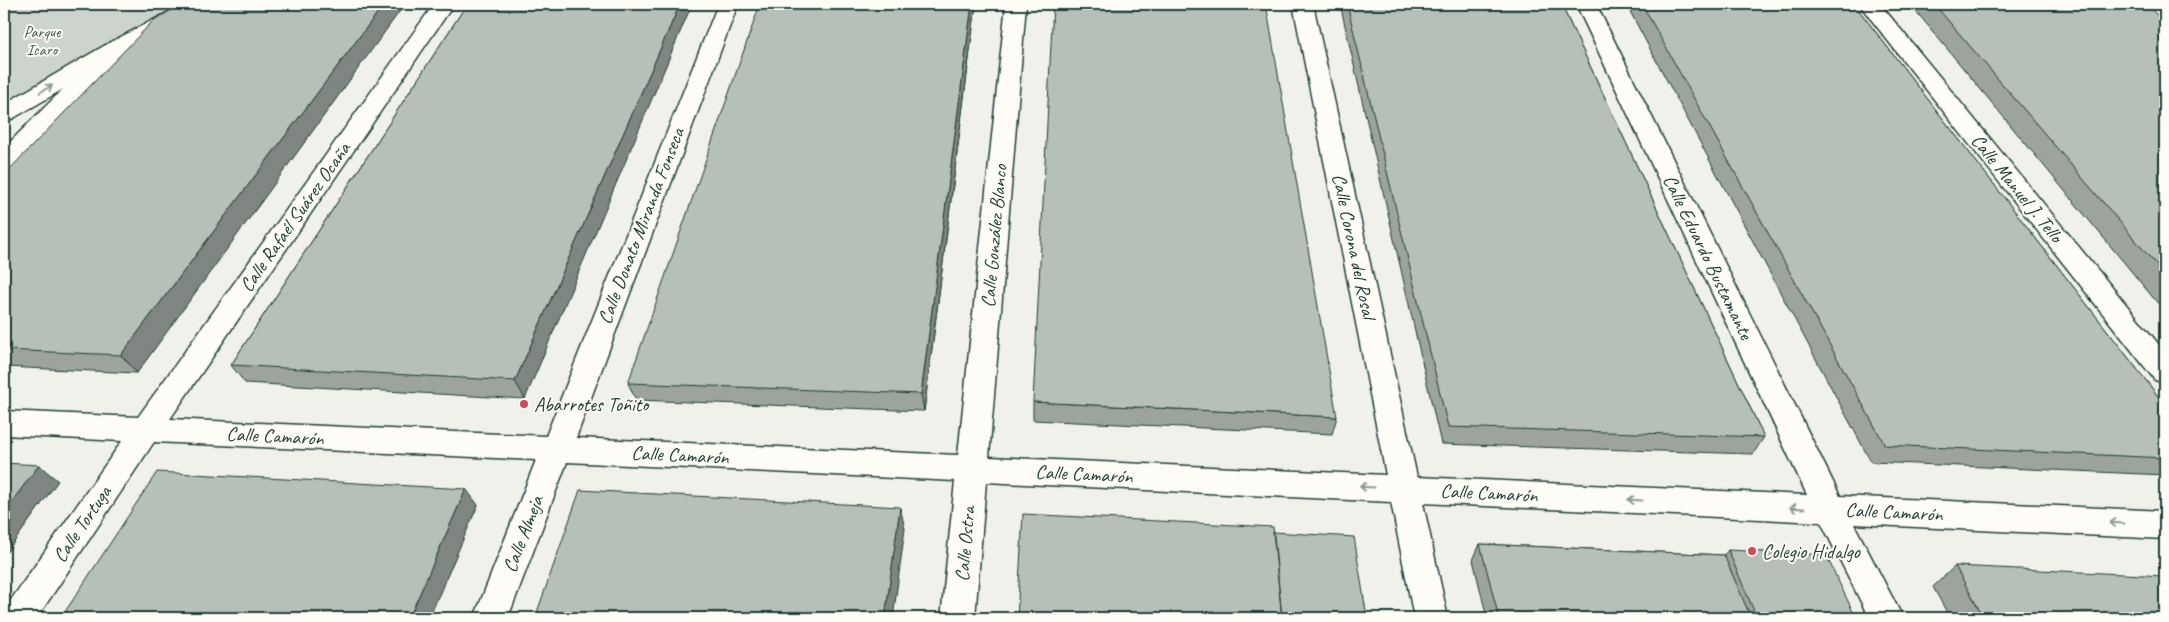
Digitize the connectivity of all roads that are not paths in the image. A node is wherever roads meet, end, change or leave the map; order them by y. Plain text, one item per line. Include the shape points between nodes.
1 (198, 4) edge
2 (444, 4) edge
3 (728, 4) edge
4 (1016, 4) edge
5 (1303, 4) edge
6 (1586, 4) edge
7 (1869, 4) edge
8 (2155, 4) edge
9 (2165, 13) edge
10 (117, 48) junction
11 (4, 114) edge
12 (4, 162) edge
13 (2165, 372) edge
14 (4, 423) edge
15 (146, 430) junction
16 (555, 449) junction
17 (972, 469) junction
18 (1405, 489) junction
19 (1830, 509) junction
20 (2165, 525) edge
21 (18, 618) edge
22 (491, 618) edge
23 (958, 618) edge
24 (1431, 618) edge
25 (1886, 618) edge

1 - 10 street
2 - 15 street, Calle Rafaél Suárez Ocaña
3 - 16 street, Calle Donato Miranda Fonseca
4 - 17 street, Calle González Blanco
5 - 18 street, Calle Corona del Rosal
6 - 19 street, Calle Eduardo Bustamante
7 - 13 street, Calle Manuel J. Tello
8 - 9 street
11 -> 10 street
10 - 12 street
14 - 15 street, Calle Camarón
15 - 16 street, Calle Camarón
15 - 21 street, Calle Tortuga
16 - 17 street, Calle Camarón
16 - 22 street, Calle Almeja
18 -> 17 street, Calle Camarón
17 - 23 street, Calle Ostra
19 -> 18 street, Calle Camarón
18 - 24 street, Calle Corona del Rosal
20 -> 19 street, Calle Camarón
19 - 25 street, Calle Eduardo Bustamante

